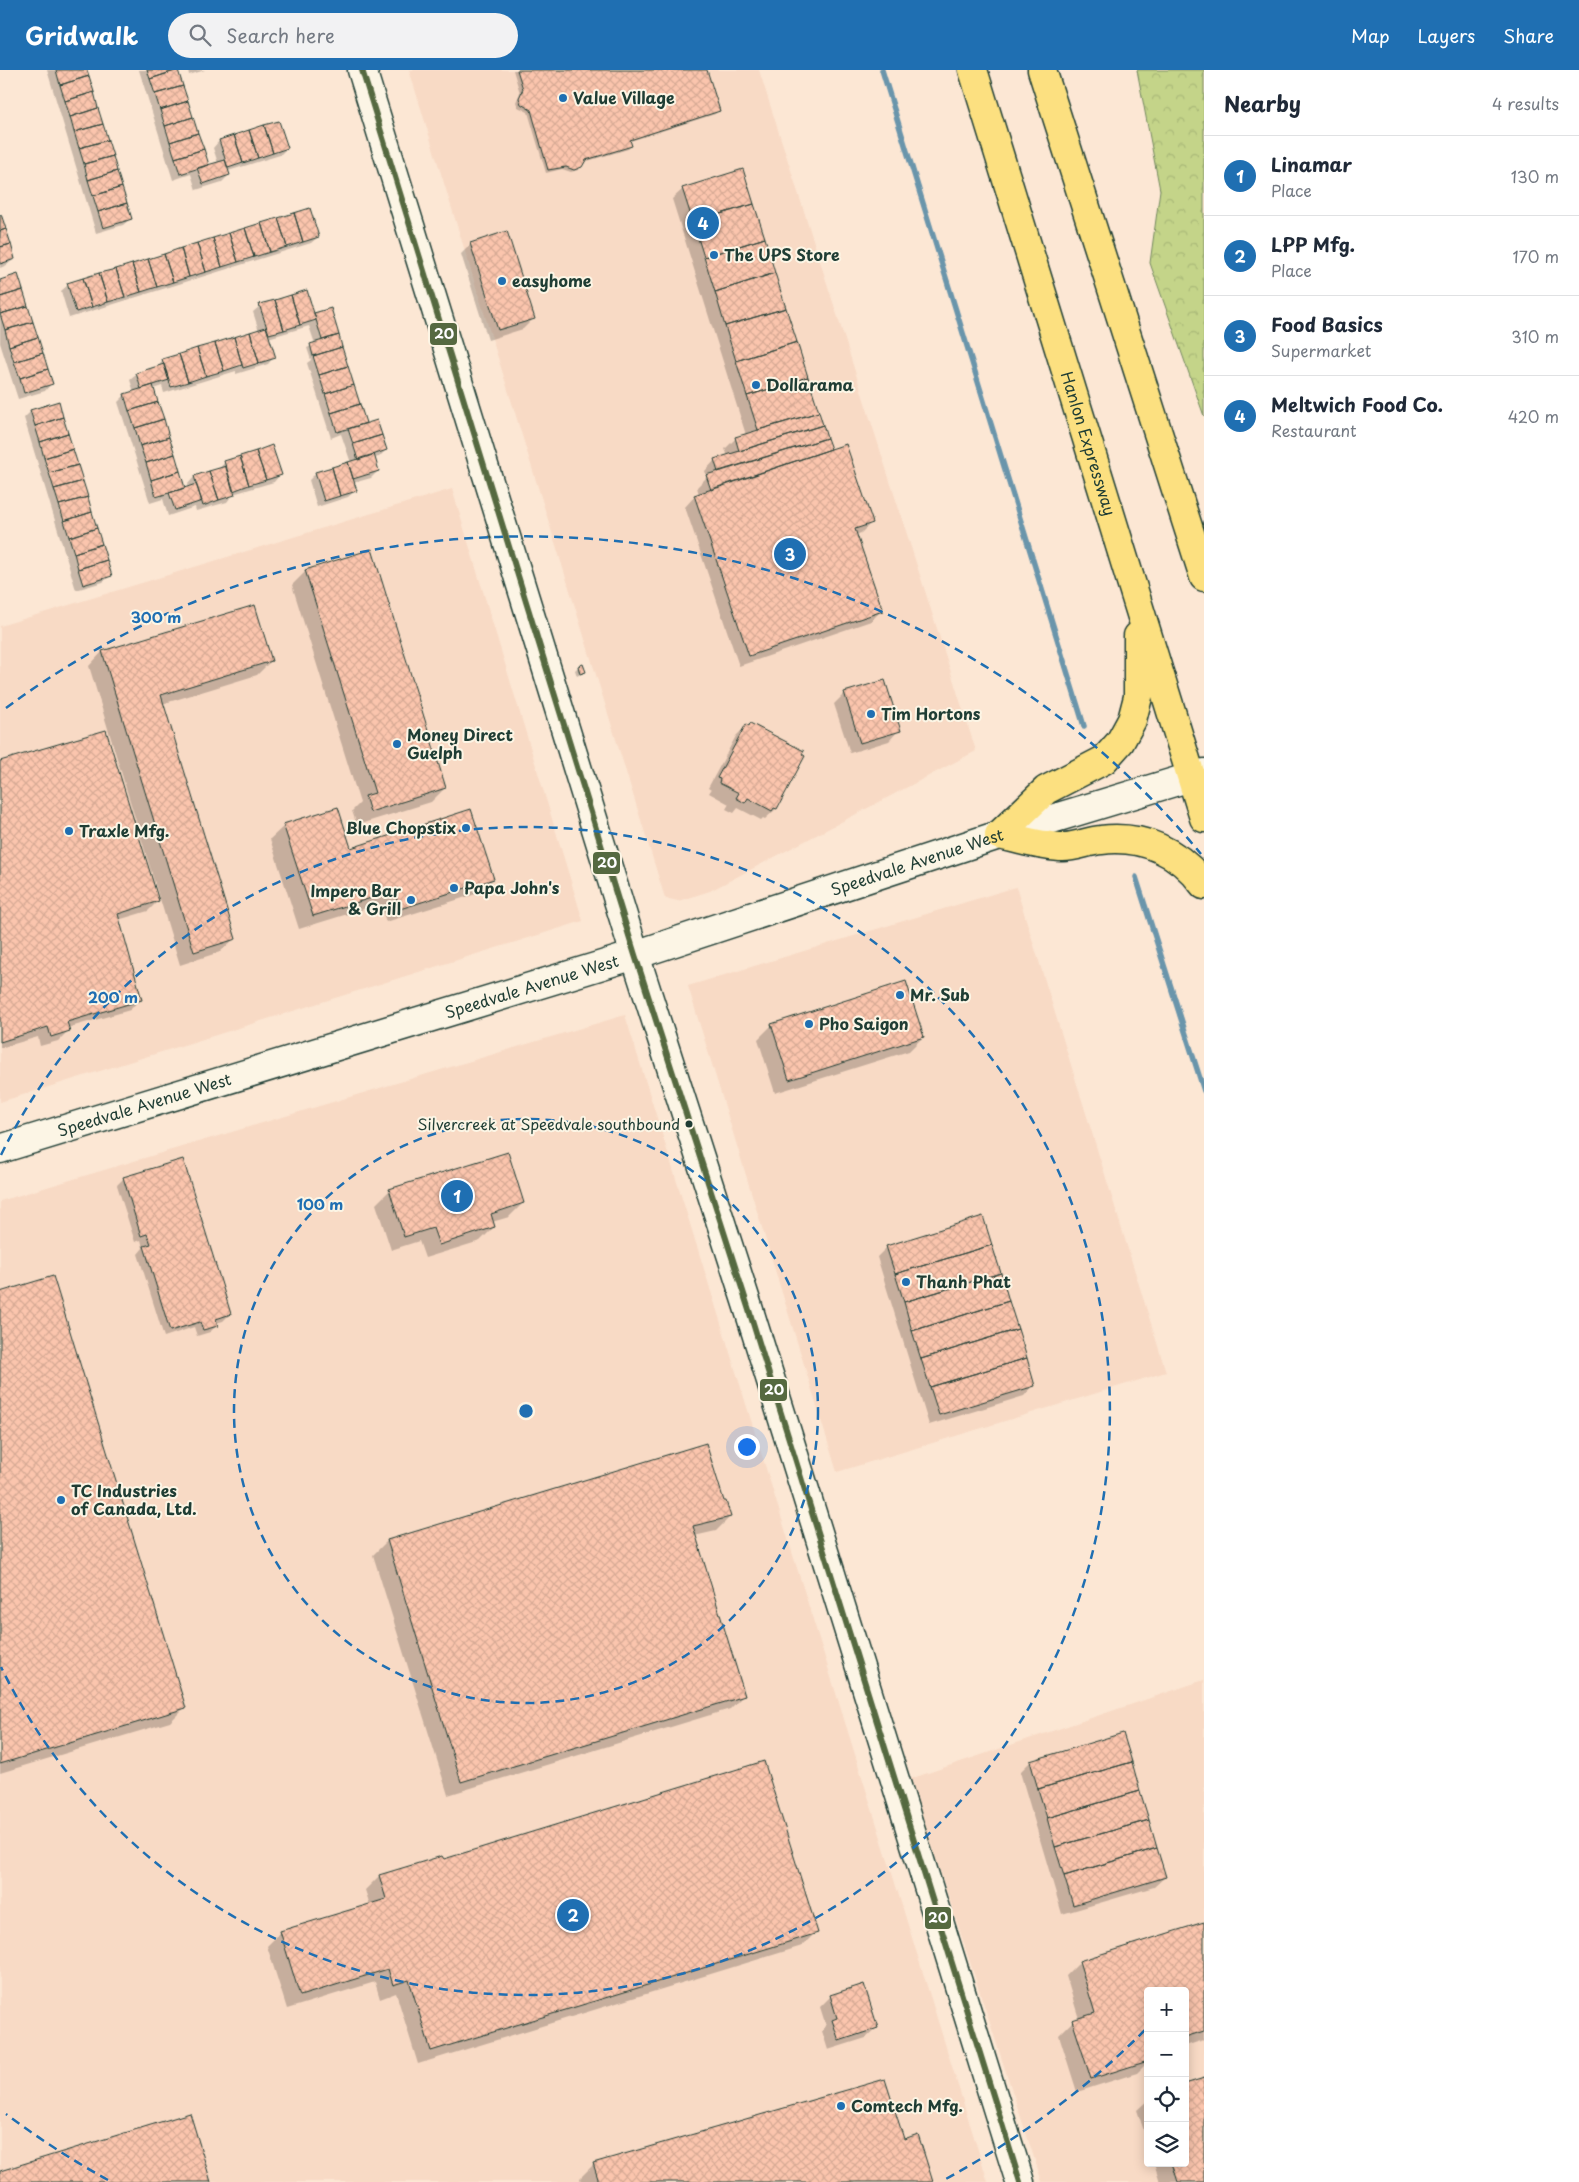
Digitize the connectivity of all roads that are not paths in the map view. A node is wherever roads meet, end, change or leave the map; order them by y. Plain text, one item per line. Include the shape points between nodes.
1 (362, 70) edge
2 (973, 70) edge
3 (1042, 70) edge
4 (1204, 578) edge
5 (1137, 607) junction
6 (1197, 774) edge
7 (1204, 818) edge
8 (999, 835) junction
9 (1204, 885) edge
10 (635, 955) junction
11 (0, 1149) edge
12 (1020, 2182) edge

1 - 10 main road
2 - 5 highway, Hanlon Expressway
3 - 4 highway
5 - 6 highway, Hanlon Expressway
5 - 8 highway via 1138,697 1132,720 1120,742 1104,760 1046,790
6 - 7 highway, Hanlon Expressway
6 - 8 main road, Speedvale Avenue West
8 - 9 highway via 1064,847 1102,839 1146,842 1170,854 1194,872
8 - 10 main road, Speedvale Avenue West
10 - 11 main road, Speedvale Avenue West
10 - 12 main road via 751,1314

